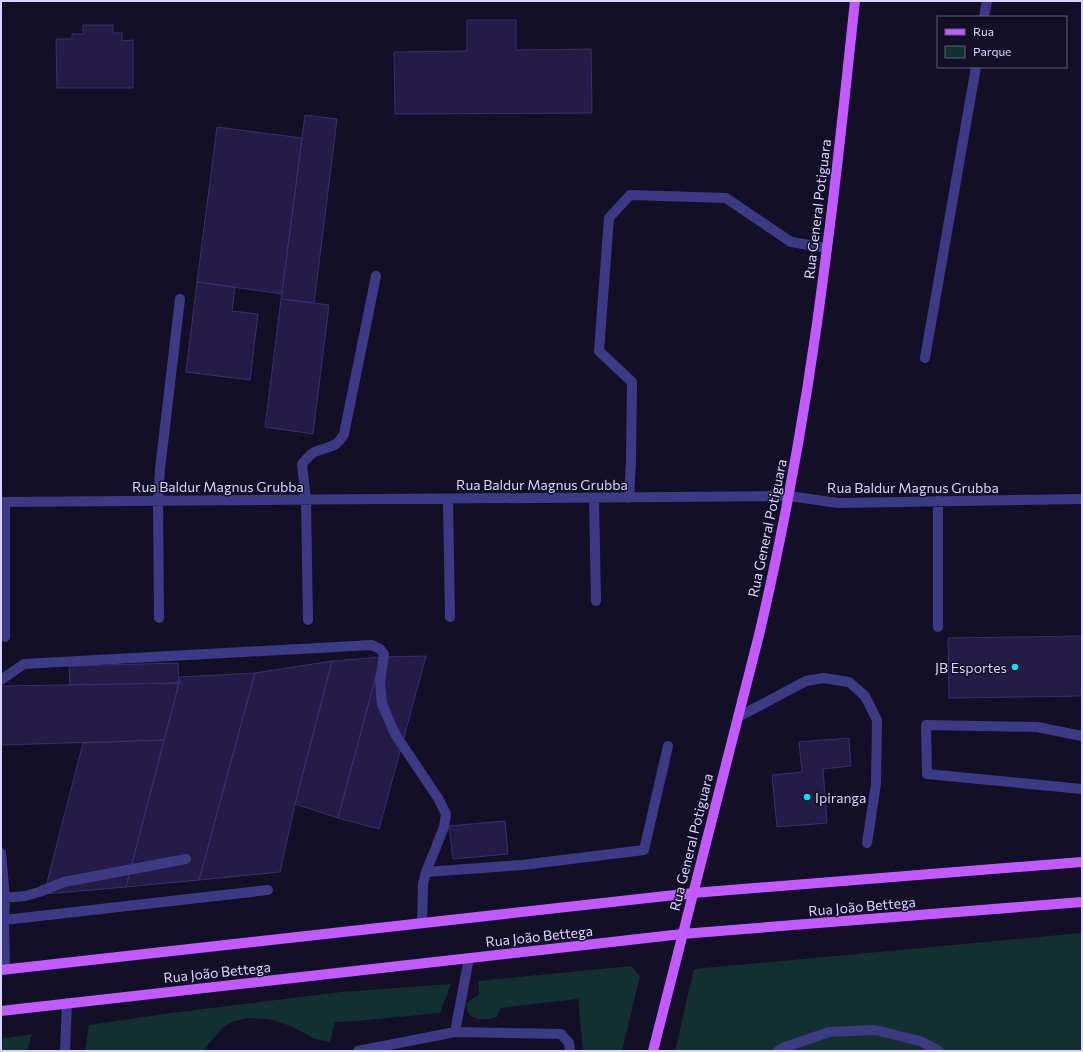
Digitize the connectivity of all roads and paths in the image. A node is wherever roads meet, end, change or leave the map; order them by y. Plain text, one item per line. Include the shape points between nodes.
1 (855, 1) edge
2 (987, 1) edge
3 (984, 16) edge
4 (976, 68) edge
5 (827, 248) junction
6 (376, 276) dead end
7 (180, 299) dead end
8 (925, 358) dead end
9 (789, 496) junction
10 (594, 498) junction
11 (629, 498) junction
12 (448, 499) junction
13 (1082, 499) edge
14 (306, 500) junction
15 (158, 501) junction
16 (938, 501) junction
17 (3, 502) edge
18 (596, 601) dead end
19 (450, 617) dead end
20 (160, 618) dead end
21 (308, 620) dead end
22 (938, 627) dead end
23 (5, 637) dead end
24 (1, 680) edge
25 (738, 717) junction
26 (1082, 736) edge
27 (668, 746) dead end
28 (1082, 789) edge
29 (866, 843) dead end
30 (1, 853) edge
31 (186, 859) dead end
32 (1082, 862) edge
33 (426, 872) junction
34 (268, 890) dead end
35 (693, 893) junction
36 (5, 898) junction
37 (1082, 902) edge
38 (4, 920) junction
39 (422, 923) junction
40 (682, 934) junction
41 (469, 958) junction
42 (3, 969) edge
43 (67, 1003) junction
44 (1, 1011) edge
45 (455, 1032) junction
46 (65, 1051) edge
47 (358, 1051) edge
48 (570, 1051) edge
49 (653, 1051) edge
50 (778, 1051) edge
51 (939, 1051) edge

1 - 5 main road, Rua General Potiguara
2 - 3 street
4 - 8 street
5 - 9 main road, Rua General Potiguara
5 - 11 street via 791,242 726,198 630,195 609,218 599,350 632,382
6 - 14 street via 344,434 339,442 316,451 302,464
7 - 15 street
9 - 11 street, Rua Baldur Magnus Grubba
9 - 16 street, Rua Baldur Magnus Grubba via 838,503
9 - 25 main road, Rua General Potiguara via 774,570
10 - 11 street, Rua Baldur Magnus Grubba
10 - 12 street, Rua Baldur Magnus Grubba
10 - 18 street
12 - 14 street, Rua Baldur Magnus Grubba
12 - 19 street
13 - 16 street, Rua Baldur Magnus Grubba
14 - 15 street, Rua Baldur Magnus Grubba
14 - 21 street
15 - 17 street, Rua Baldur Magnus Grubba
15 - 20 street
16 - 22 street
17 - 23 street
24 - 33 street via 24,664 372,645 384,654 380,682 382,704 395,734 446,814 444,827
25 - 29 street via 806,681 823,678 849,682 865,696 877,720 876,784
25 - 35 main road, Rua General Potiguara
26 - 28 street via 1038,727 926,725 927,774
27 - 33 street via 644,850 522,865
30 - 36 street
31 - 36 street via 64,882 39,892
32 - 35 main road, Rua João Bettega
33 - 39 street via 423,884
34 - 38 street
35 - 39 main road, Rua João Bettega
35 - 40 main road, Rua General Potiguara
36 - 38 street
37 - 40 main road, Rua João Bettega
38 - 42 street
39 - 42 main road, Rua João Bettega
40 - 41 main road, Rua João Bettega
40 - 49 main road, Rua General Potiguara
41 - 43 main road, Rua João Bettega
41 - 45 street
43 - 44 main road, Rua João Bettega
43 - 46 street
45 - 47 street
45 - 48 street via 561,1034 569,1043
50 - 51 street via 829,1032 875,1030 920,1041

